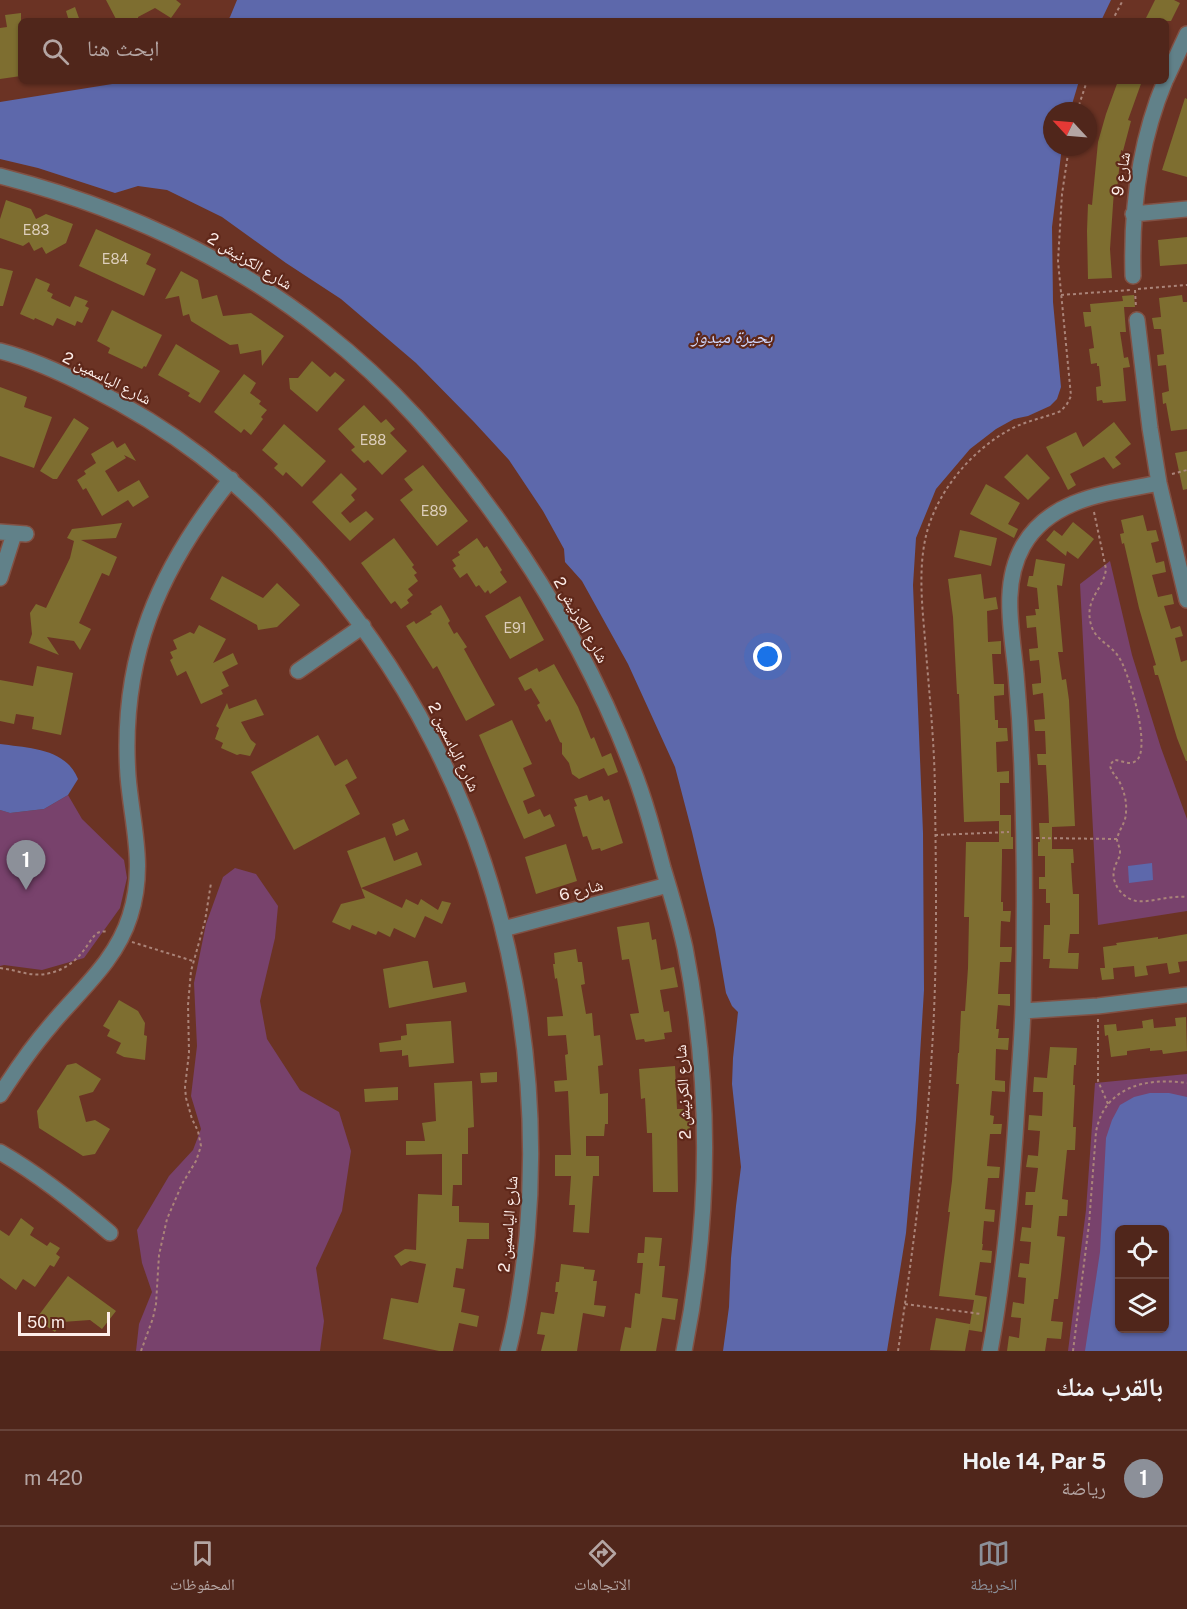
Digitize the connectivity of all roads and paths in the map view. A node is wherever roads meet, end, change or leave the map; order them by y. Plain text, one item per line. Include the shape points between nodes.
1 (1123, 0) edge
2 (1114, 18) edge
3 (1187, 34) edge
4 (1169, 73) edge
5 (1086, 84) edge
6 (1165, 84) edge
7 (1080, 102) edge
8 (1068, 156) edge
9 (0, 176) edge
10 (1187, 209) edge
11 (1133, 214) junction
12 (1134, 283) junction
13 (1187, 285) edge
14 (1061, 295) junction
15 (1137, 320) joint
16 (0, 351) edge
17 (231, 479) junction
18 (1159, 483) junction
19 (1091, 497) junction
20 (13, 533) edge
21 (0, 578) edge
22 (1187, 600) edge
23 (363, 626) junction
24 (298, 671) dead end
25 (935, 834) junction
26 (1024, 835) junction
27 (1117, 839) junction
28 (211, 884) dead end
29 (668, 885) junction
30 (1187, 897) edge
31 (503, 929) junction
32 (1187, 995) edge
33 (1098, 1005) junction
34 (1023, 1011) junction
35 (1187, 1083) edge
36 (0, 1095) edge
37 (1108, 1104) junction
38 (0, 1152) edge
39 (110, 1233) dead end
40 (905, 1304) junction
41 (996, 1316) junction
42 (141, 1351) edge
43 (508, 1351) edge
44 (684, 1351) edge
45 (898, 1351) edge
46 (990, 1351) edge
47 (1073, 1351) edge

1 - 2 path
3 - 4 street, شارع 9
5 - 7 path
6 - 11 street, شارع 9 via 1148,130
8 - 14 path via 1059,227
9 - 29 street, شارع الكرنيش 2 via 115,212 200,251 306,319 395,393 481,496 572,637 633,769
10 - 11 street
11 - 12 street, شارع 9
12 - 13 path
12 - 14 path
12 - 15 path
14 - 25 path via 1071,388 1067,404 1061,411 1011,429 974,456 936,507 924,547 923,613 932,723
15 - 18 street
16 - 17 street, شارع الياسمين 2 via 70,377 126,406 181,440
17 - 23 street, شارع الياسمين 2 via 286,533
17 - 36 street via 172,564 143,633 128,714 127,755 138,868 136,895 122,938
18 - 19 street
18 - 22 street
19 - 26 street via 1071,503 1037,527 1024,544 1010,584
19 - 27 path via 1106,569 1090,603 1090,621 1098,638 1122,663 1142,734 1136,761 1131,764 1118,759 1110,765 1126,809
20 - 21 street
23 - 24 street
23 - 31 street, شارع الياسمين 2 via 400,682 461,801 485,864
25 - 26 path
25 - 40 path via 933,1039
26 - 27 path
26 - 34 street
27 - 30 path via 1120,855 1113,873 1121,893 1143,901
28 - 42 path via 191,971 188,1005 186,1098 201,1146 167,1219 159,1255 156,1304
29 - 31 street, شارع 6
29 - 44 street, شارع الكرنيش 2 via 695,1009 705,1134 698,1261
31 - 43 street, شارع الياسمين 2 via 527,1064 531,1132 530,1201 523,1269
32 - 33 street
33 - 34 street
33 - 37 path via 1098,1081
34 - 41 street via 1009,1210
35 - 37 path via 1141,1085 1120,1092
37 - 47 path via 1096,1132
38 - 39 street via 68,1197
40 - 41 path
40 - 45 path
41 - 46 street

